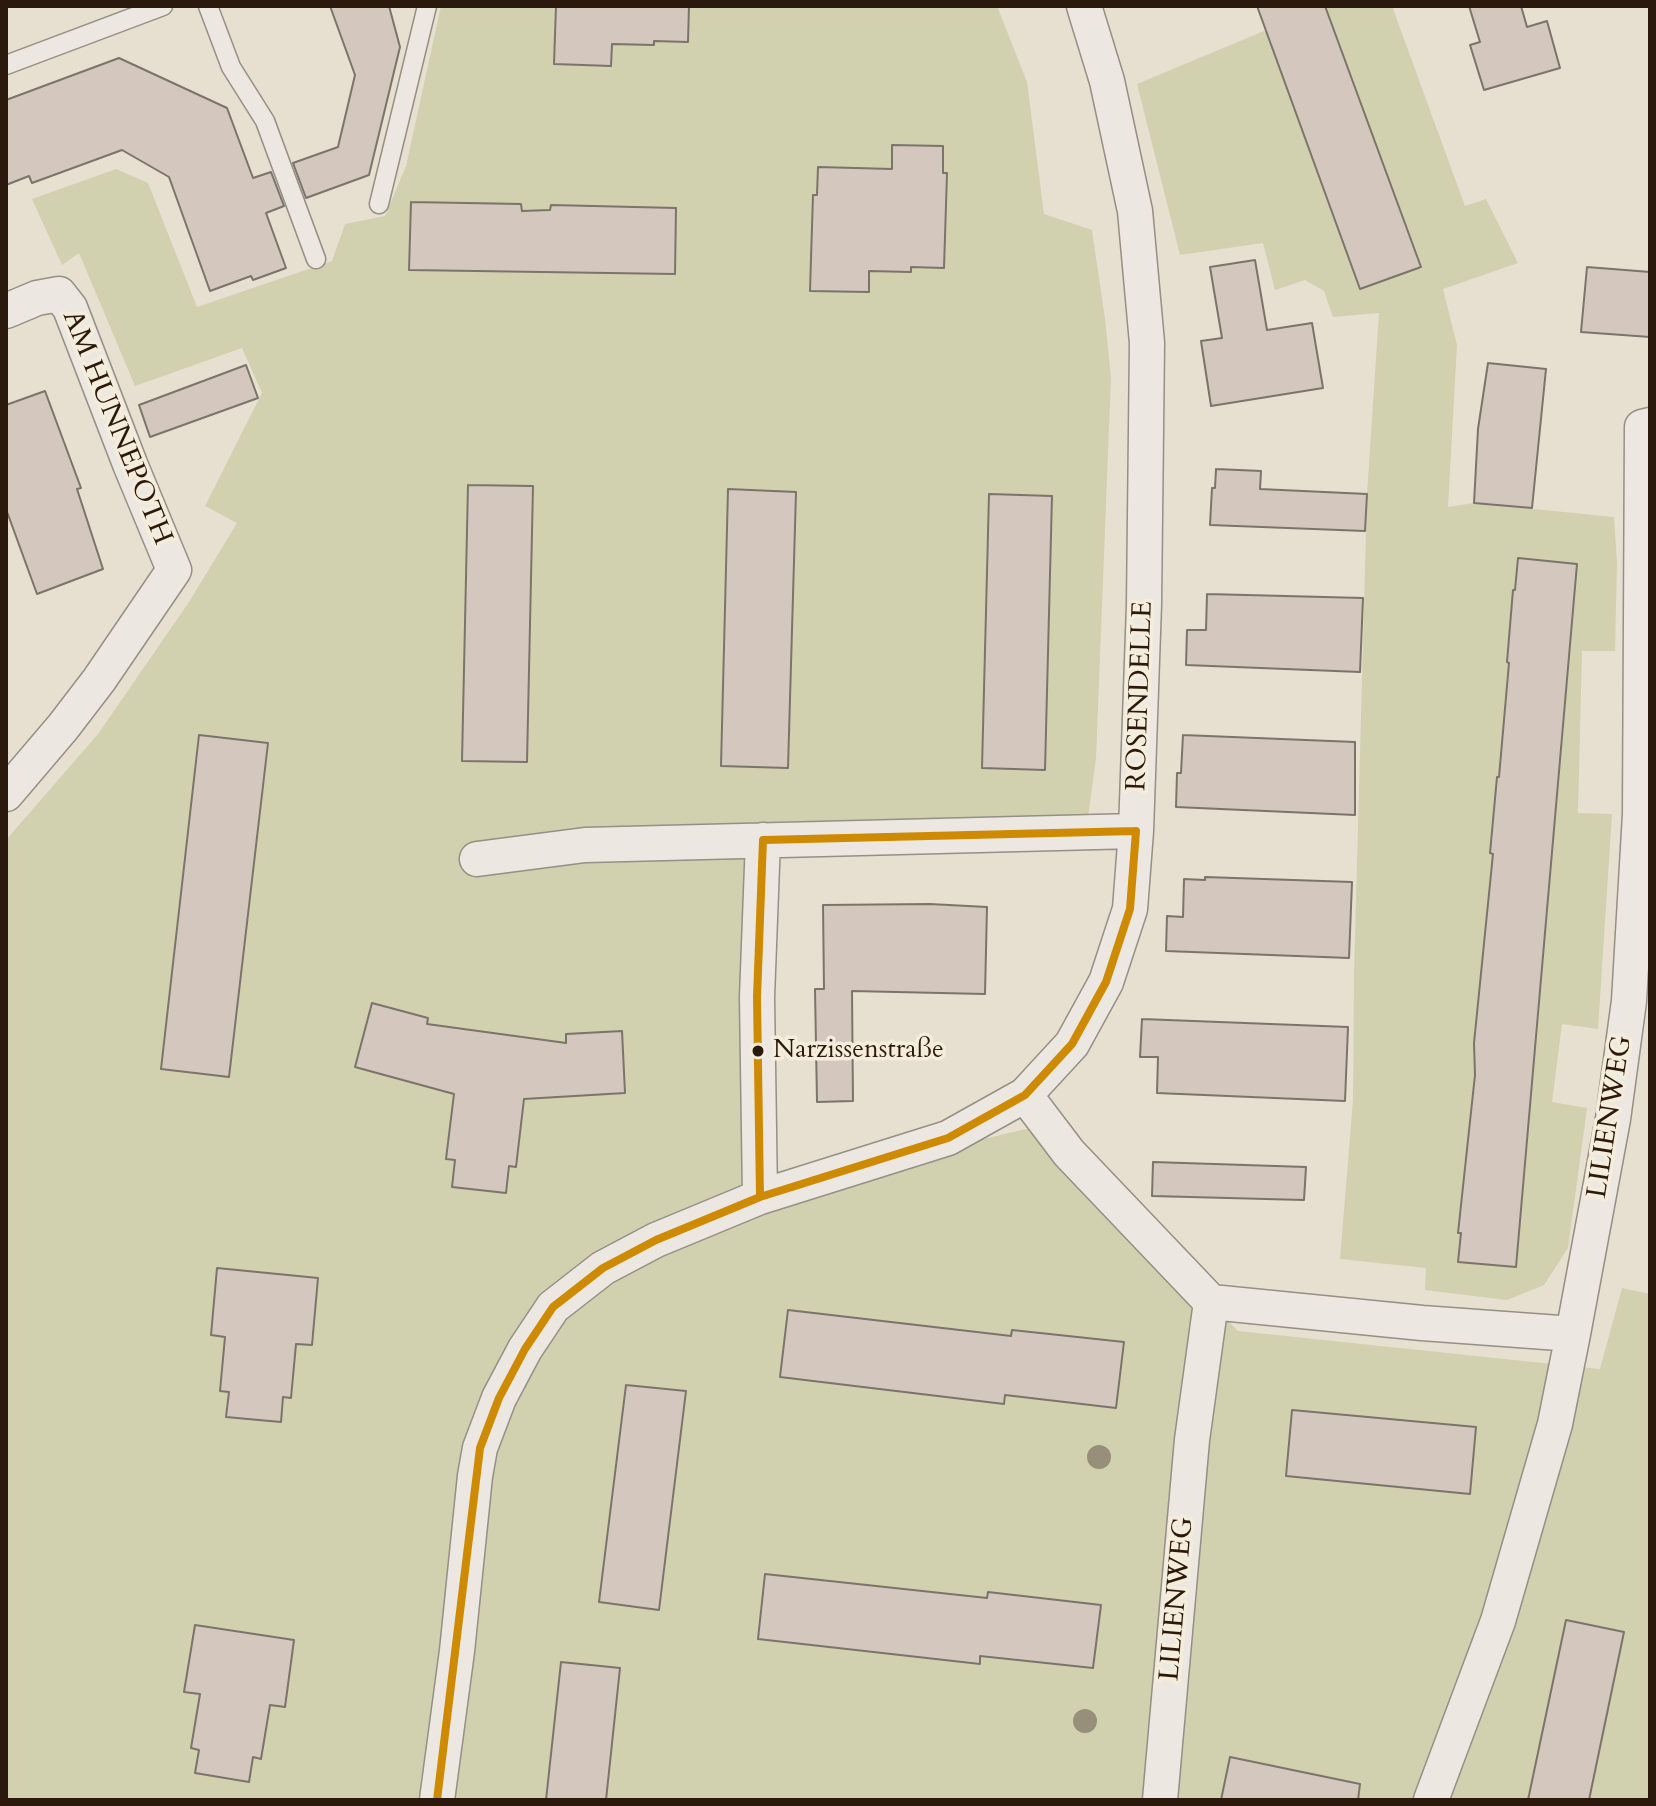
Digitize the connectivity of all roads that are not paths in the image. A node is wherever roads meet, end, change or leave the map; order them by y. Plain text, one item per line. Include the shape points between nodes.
1 (163, 6) edge
2 (208, 6) edge
3 (427, 6) edge
4 (1084, 6) edge
5 (6, 65) edge
6 (379, 204) dead end
7 (316, 259) dead end
8 (6, 311) edge
9 (1650, 425) edge
10 (6, 794) edge
11 (1136, 831) junction
12 (763, 840) junction
13 (477, 859) dead end
14 (1025, 1095) junction
15 (760, 1197) junction
16 (1211, 1302) junction
17 (1573, 1334) junction
18 (437, 1800) edge
19 (1160, 1800) edge
20 (1431, 1800) edge

1 - 5 lane
2 - 7 lane via 231,67 265,121
3 - 6 lane
4 - 11 street, ROSENDELLE via 1107,81 1135,211 1147,343
8 - 10 street, AM HUNNEPOTH via 59,294 70,308 174,570 99,680
9 - 17 street, LILIENWEG via 1642,427 1640,814 1629,1001
11 - 12 street
11 - 14 street, ROSENDELLE via 1130,909 1106,982 1072,1044
12 - 13 street via 585,845
12 - 15 street via 757,1011
14 - 15 street, ROSENDELLE via 948,1138
14 - 16 street via 1069,1153
15 - 18 street, ROSENDELLE via 603,1268 553,1307 518,1361 480,1448
16 - 17 street
16 - 19 street, LILIENWEG via 1192,1440
17 - 20 street, LILIENWEG via 1555,1424 1498,1621

